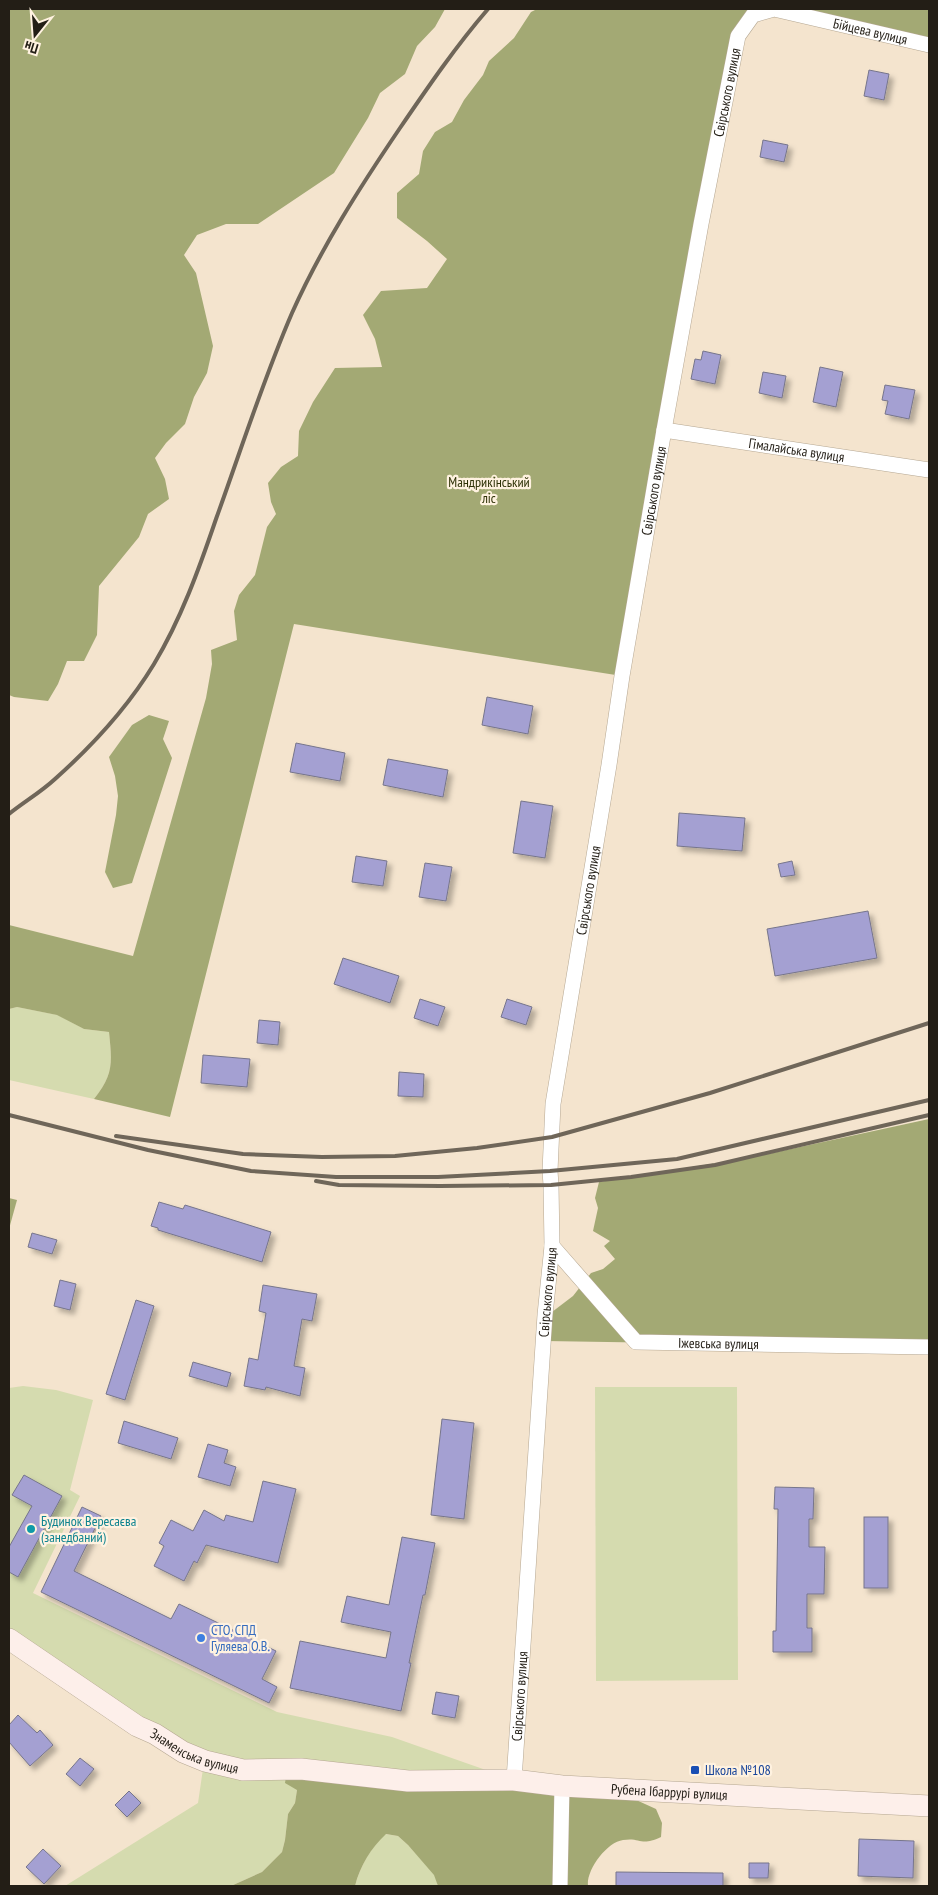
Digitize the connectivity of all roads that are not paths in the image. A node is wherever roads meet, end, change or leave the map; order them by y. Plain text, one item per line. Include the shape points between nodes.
1 (753, 15) joint
2 (929, 45) edge
3 (664, 430) junction
4 (929, 470) edge
5 (552, 1246) junction
6 (929, 1347) edge
7 (9, 1639) edge
8 (514, 1780) junction
9 (408, 1781) joint
10 (562, 1786) junction
11 (929, 1806) edge
12 (560, 1886) edge

1 - 2 street, Бійцева вулиця via 774,9
1 - 3 street, Свірського вулиця via 738,36
3 - 4 street, Гімалайська вулиця
3 - 5 street, Свірського вулиця via 553,1104 550,1172
5 - 6 street, Іжевська вулиця via 636,1342
5 - 8 street, Свірського вулиця
7 - 9 main road, Знаменська вулиця via 137,1726 204,1761 243,1770 302,1769
8 - 9 main road, Рубена Ібаррурі вулиця
8 - 10 main road, Рубена Ібаррурі вулиця
10 - 11 main road, Рубена Ібаррурі вулиця
10 - 12 street

